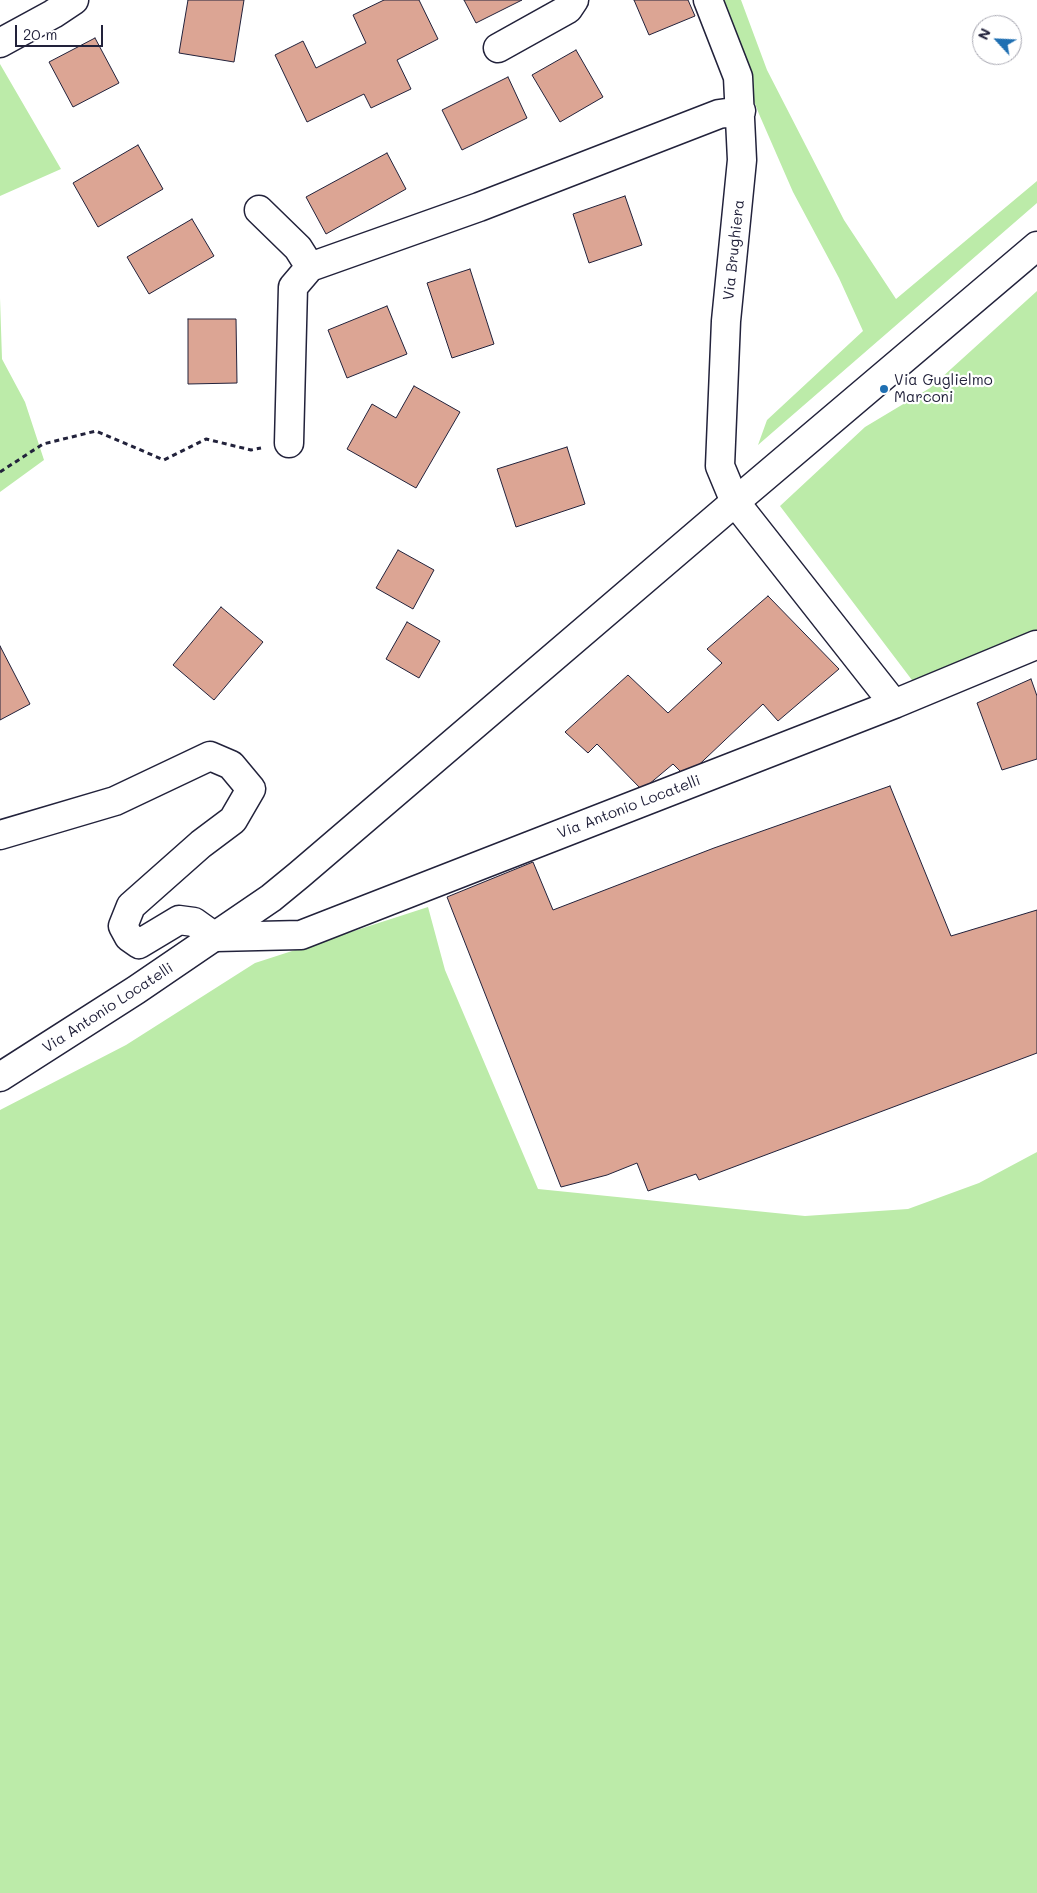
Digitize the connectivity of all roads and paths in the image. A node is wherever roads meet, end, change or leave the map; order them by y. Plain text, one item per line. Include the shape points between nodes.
1 (74, 0) edge
2 (574, 0) edge
3 (708, 0) edge
4 (0, 43) edge
5 (498, 48) dead end
6 (741, 111) junction
7 (259, 210) dead end
8 (1037, 246) edge
9 (310, 267) junction
10 (289, 443) joint
11 (0, 472) edge
12 (735, 502) junction
13 (1036, 645) edge
14 (894, 704) junction
15 (0, 835) edge
16 (215, 937) junction
17 (0, 1077) edge

1 - 4 street
2 - 5 street via 568,9
3 - 6 street, Via Brughiera via 738,77
6 - 9 street via 719,114
6 - 12 street, Via Brughiera via 742,160 726,320 720,466
7 - 9 street via 298,248
8 - 12 street
9 - 10 street via 293,287
10 - 11 path via 251,450 206,439 164,460 96,431 43,444
12 - 14 street, Via Brughiera
12 - 16 street, Via Antonio Locatelli via 299,875
13 - 14 street, Via Antonio Locatelli
14 - 16 street, Via Antonio Locatelli via 301,935
15 - 16 street via 115,801 210,756 231,765 251,790 233,820 131,906 123,926 129,938 139,944 179,920 194,922
16 - 17 street, Via Antonio Locatelli

